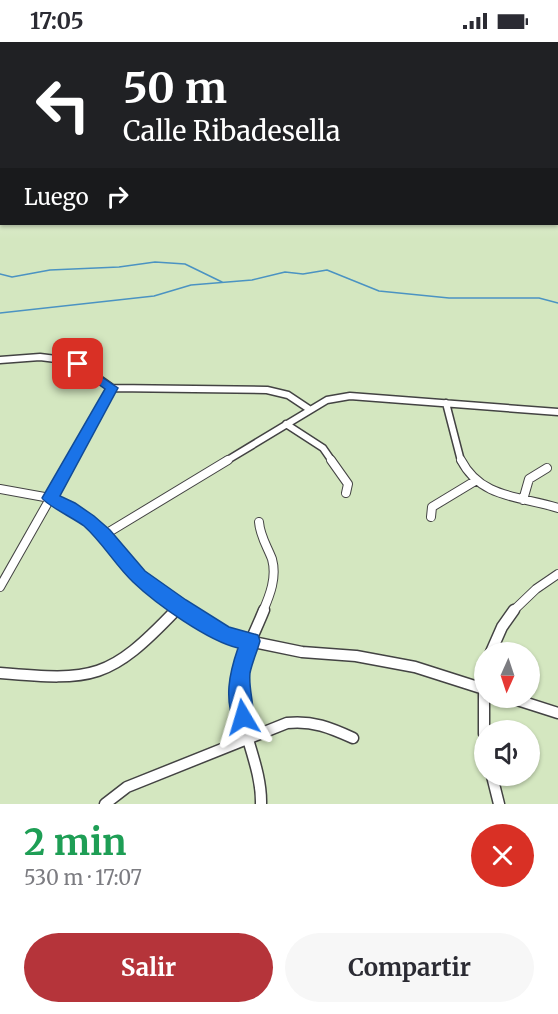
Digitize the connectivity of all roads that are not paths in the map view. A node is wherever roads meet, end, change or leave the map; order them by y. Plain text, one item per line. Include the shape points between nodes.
1 (0, 360) edge
2 (112, 388) junction
3 (446, 403) junction
4 (309, 409) junction
5 (558, 412) edge
6 (286, 424) junction
7 (547, 468) dead end
8 (475, 481) junction
9 (0, 489) edge
10 (346, 493) dead end
11 (50, 498) junction
12 (523, 500) junction
13 (558, 508) edge
14 (431, 517) dead end
15 (259, 522) dead end
16 (104, 535) junction
17 (558, 574) edge
18 (0, 587) edge
19 (179, 606) junction
20 (250, 641) junction
21 (494, 642) edge
22 (0, 672) edge
23 (474, 685) edge
24 (540, 707) edge
25 (558, 713) edge
26 (352, 738) dead end
27 (247, 739) junction
28 (494, 786) edge
29 (105, 804) edge
30 (261, 804) edge
31 (499, 804) edge

1 - 2 street via 64,360 78,364
2 - 4 street via 267,390 288,395
2 - 11 street
3 - 4 street via 350,396 327,400
3 - 5 street
3 - 8 street via 459,463
4 - 6 street
6 - 10 street via 323,448 348,484
6 - 16 street
7 - 12 street via 534,472 524,486
8 - 12 street via 494,492
8 - 14 street via 432,507
9 - 11 street
11 - 16 street via 70,507
11 - 18 street
12 - 13 street
15 - 20 street via 259,535 273,561 272,586
16 - 19 street via 139,576
17 - 21 street via 535,587 510,612
19 - 20 street via 225,636
19 - 22 street via 143,645 104,673 59,678
20 - 23 street via 415,667
20 - 27 street via 240,673 239,696
24 - 25 street
26 - 27 street via 327,725 304,720
27 - 29 street via 127,787
27 - 30 street via 262,794
28 - 31 street

